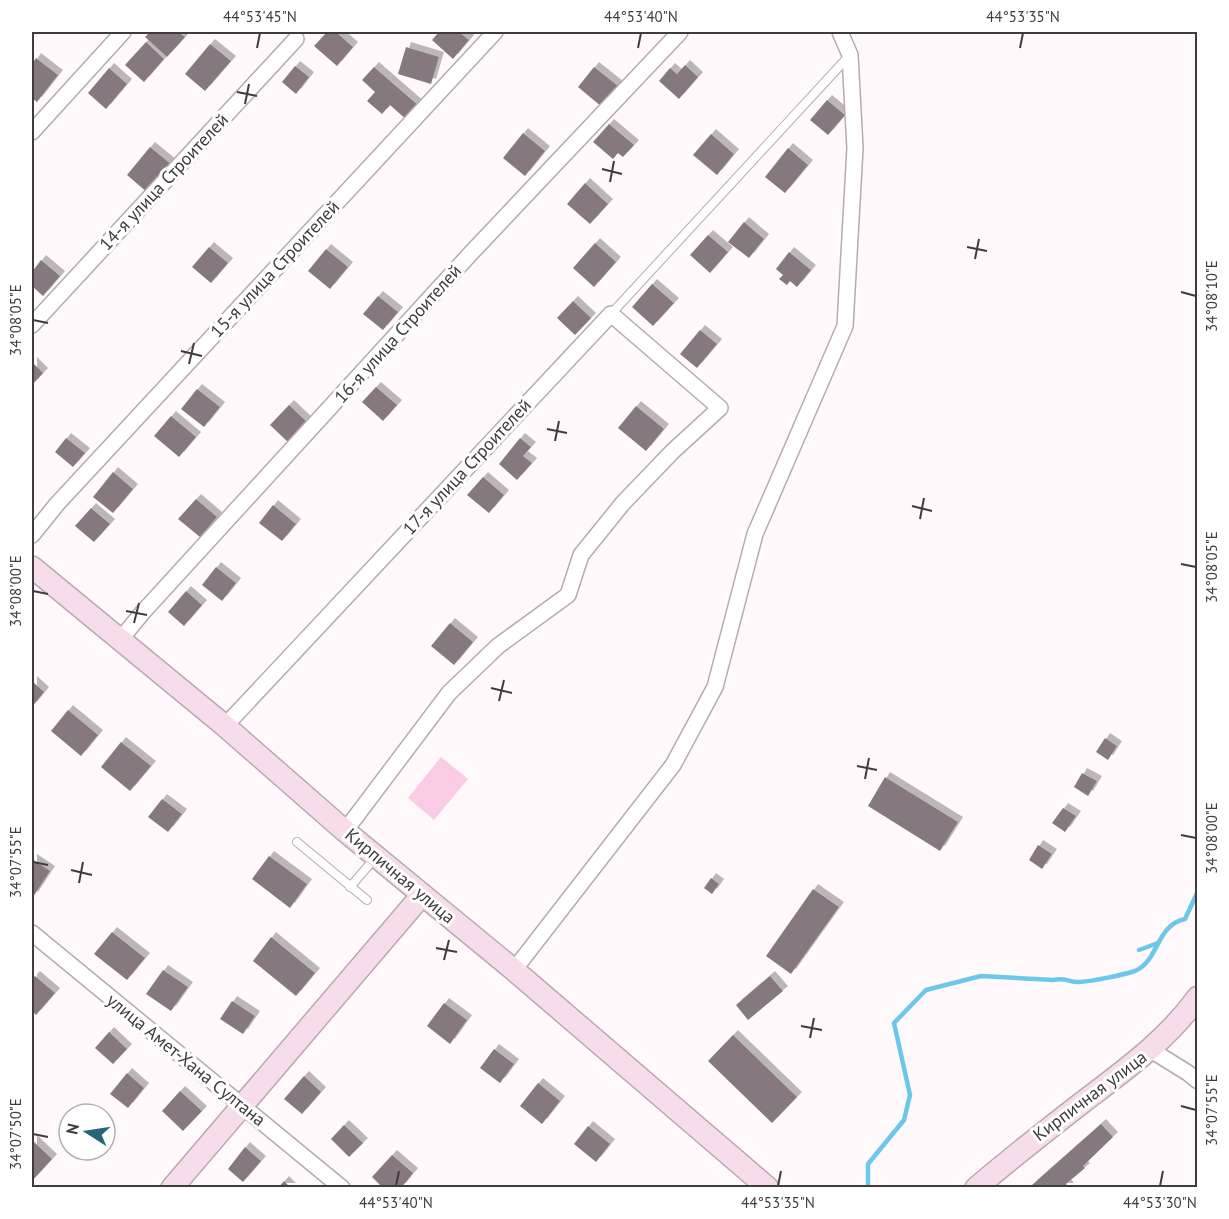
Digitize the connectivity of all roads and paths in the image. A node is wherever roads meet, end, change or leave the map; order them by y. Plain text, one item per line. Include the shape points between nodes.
1 (123, 32) edge
2 (495, 32) edge
3 (680, 32) edge
4 (840, 32) edge
5 (296, 39) dead end
6 (850, 55) junction
7 (32, 132) edge
8 (611, 314) junction
9 (32, 325) edge
10 (32, 535) edge
11 (32, 567) edge
12 (120, 640) junction
13 (225, 726) junction
14 (345, 831) junction
15 (297, 842) dead end
16 (376, 857) junction
17 (350, 887) junction
18 (422, 895) junction
19 (367, 900) dead end
20 (32, 933) edge
21 (514, 970) junction
22 (1197, 997) edge
23 (1151, 1050) junction
24 (1197, 1080) edge
25 (241, 1105) junction
26 (758, 1185) edge
27 (172, 1188) edge
28 (342, 1188) edge
29 (976, 1188) edge

1 - 7 street
2 - 10 street, 15-я улица Строителей
3 - 12 street, 16-я улица Строителей via 472,252
4 - 6 street
5 - 9 street, 14-я улица Строителей
6 - 8 lane
6 - 21 street via 855,148 845,326 755,534 715,687 673,765
8 - 13 street, 17-я улица Строителей
8 - 14 street via 720,408 623,503 580,555 568,595 498,646 449,693
11 - 12 main road, Кирпичная улица
12 - 13 main road, Кирпичная улица
13 - 14 main road, Кирпичная улица
14 - 16 main road, Кирпичная улица
15 - 17 lane
16 - 17 lane
16 - 18 main road, Кирпичная улица
17 - 19 lane
18 - 21 main road, Кирпичная улица
18 - 25 main road
20 - 25 street, улица Амет-Хана Султана
21 - 26 main road, Кирпичная улица
22 - 23 main road, Кирпичная улица
23 - 24 street
23 - 29 main road, Кирпичная улица
25 - 27 main road
25 - 28 street, улица Амет-Хана Султана

